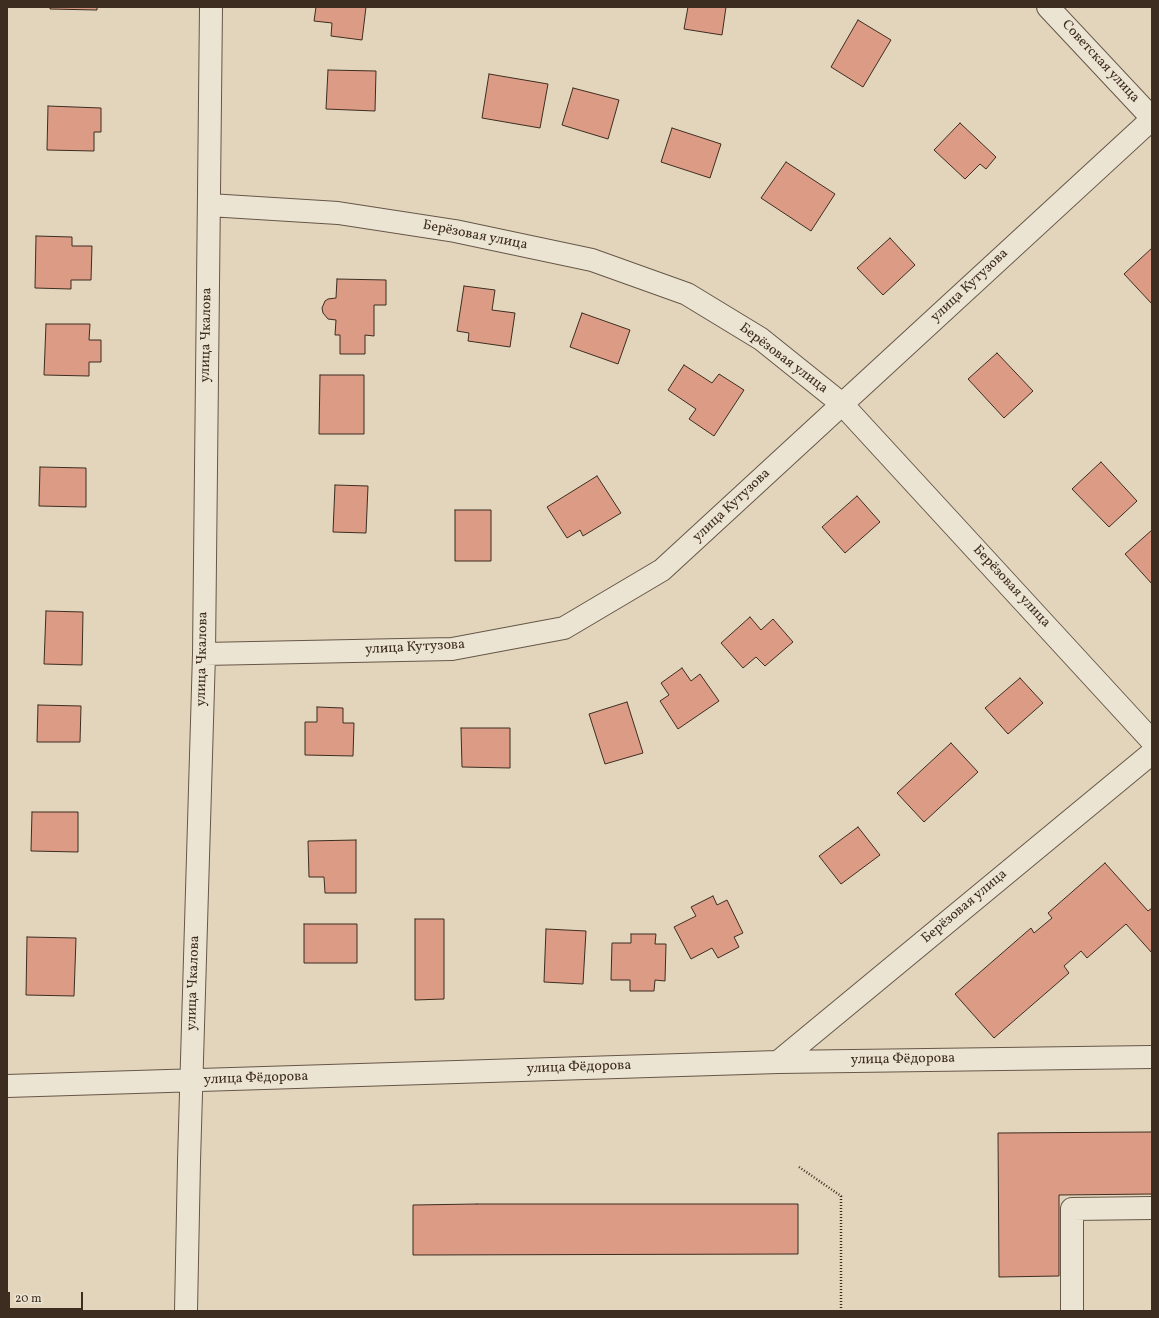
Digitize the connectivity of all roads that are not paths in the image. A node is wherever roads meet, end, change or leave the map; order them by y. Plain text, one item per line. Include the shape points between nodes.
1 (211, 7) edge
2 (1048, 7) edge
3 (1152, 118) edge
4 (209, 205) junction
5 (842, 404) junction
6 (204, 654) junction
7 (1152, 741) edge
8 (1152, 753) edge
9 (1152, 1057) edge
10 (778, 1062) junction
11 (192, 1081) junction
12 (7, 1086) edge
13 (1152, 1208) edge
14 (186, 1311) edge
15 (1072, 1311) edge

1 - 4 street, улица Чкалова
2 - 3 street, Советская улица
3 - 5 street, улица Кутузова
4 - 5 street, Берёзовая улица via 338,213 455,231 592,260 687,294 761,338
4 - 6 street, улица Чкалова
5 - 6 street, улица Кутузова via 662,570 564,628 452,649
5 - 7 street, Берёзовая улица
6 - 11 street, улица Чкалова
8 - 10 street, Берёзовая улица
9 - 10 street, улица Фёдорова
10 - 11 street, улица Фёдорова
11 - 12 street, улица Фёдорова
11 - 14 street, улица Чкалова
13 - 15 street via 1072,1209

